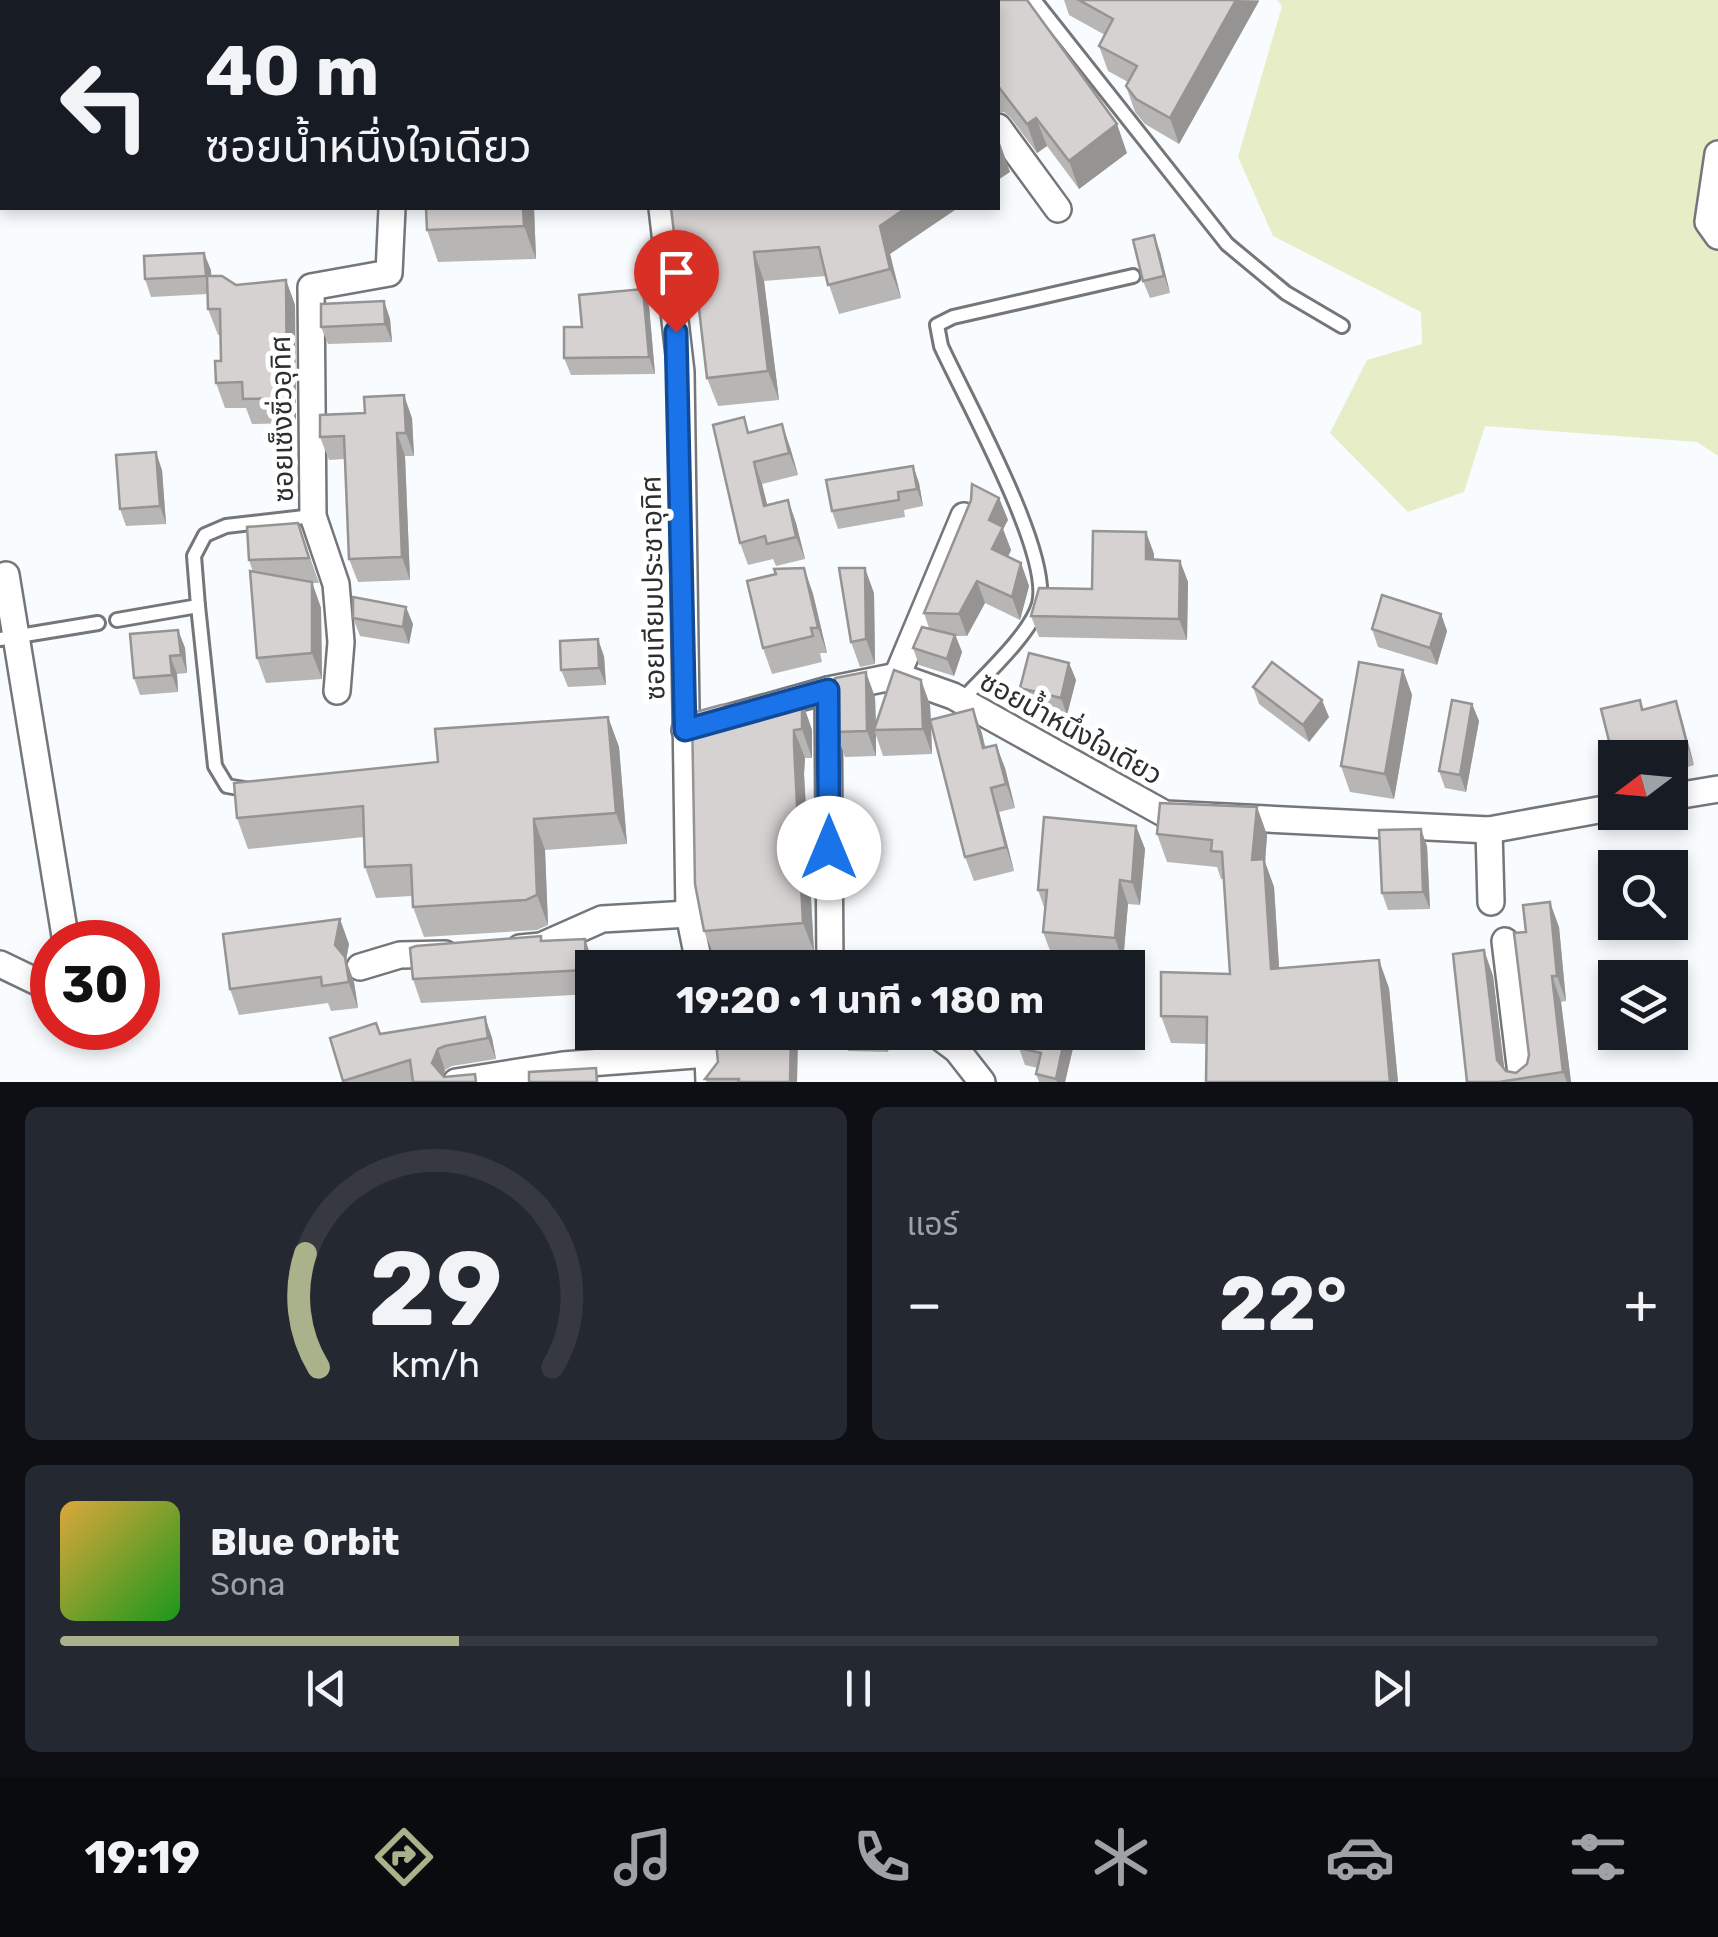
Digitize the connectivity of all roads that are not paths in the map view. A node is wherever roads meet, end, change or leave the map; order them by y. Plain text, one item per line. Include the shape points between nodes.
1 (1034, 0) edge
2 (1000, 130) edge
3 (1718, 154) edge
4 (1058, 209) dead end
5 (392, 210) edge
6 (663, 211) edge
7 (696, 211) edge
8 (1718, 236) edge
9 (1133, 276) dead end
10 (310, 287) junction
11 (278, 291) edge
12 (1342, 326) dead end
13 (314, 516) junction
14 (964, 516) edge
15 (6, 575) dead end
16 (198, 606) junction
17 (116, 620) dead end
18 (98, 623) dead end
19 (7, 637) edge
20 (897, 676) junction
21 (828, 690) junction
22 (337, 691) dead end
23 (962, 700) junction
24 (685, 730) junction
25 (1718, 789) edge
26 (266, 790) edge
27 (1688, 794) edge
28 (1598, 810) edge
29 (1489, 830) junction
30 (1491, 902) dead end
31 (689, 914) junction
32 (62, 920) edge
33 (1505, 940) dead end
34 (495, 950) edge
35 (696, 950) edge
36 (830, 950) edge
37 (465, 953) edge
38 (0, 964) edge
39 (360, 966) dead end
40 (30, 978) edge
41 (662, 1050) edge
42 (707, 1050) edge
43 (957, 1050) edge
44 (456, 1082) edge
45 (709, 1082) edge
46 (982, 1082) edge
47 (1522, 1082) edge

1 - 12 lane via 1227,244 1286,293
2 - 4 street
3 - 8 street via 1708,222
5 - 10 street via 389,273
6 - 7 street
6 - 24 street, ซอยเทียมประชาอุทิศ via 681,372
9 - 23 lane via 937,325 1031,542 1041,588 1023,631
10 - 11 street
10 - 13 street, ซอยเซ็งซิ่วอุทิศ
13 - 16 lane via 226,526 204,535 194,556
13 - 22 street, ซอยเซ็งซิ่วอุทิศ via 336,584
14 - 20 street
15 - 19 street
16 - 17 lane
16 - 26 lane via 219,778 237,790
18 - 19 lane
19 - 32 street
20 - 21 street
20 - 23 street, ซอยน้ำหนึ่งใจเดียว
21 - 24 street
21 - 36 street
23 - 29 street, ซอยน้ำหนึ่งใจเดียว via 1165,814
24 - 31 street, ซอยเทียมประชาอุทิศ
25 - 27 street
28 - 29 street, ซอยน้ำหนึ่งใจเดียว
29 - 30 street
31 - 34 street via 602,919 541,946
31 - 35 street, ซอยเทียมประชาอุทิศ
33 - 47 street
37 - 39 street via 400,956
38 - 40 street
41 - 44 street
42 - 45 street
43 - 46 street

